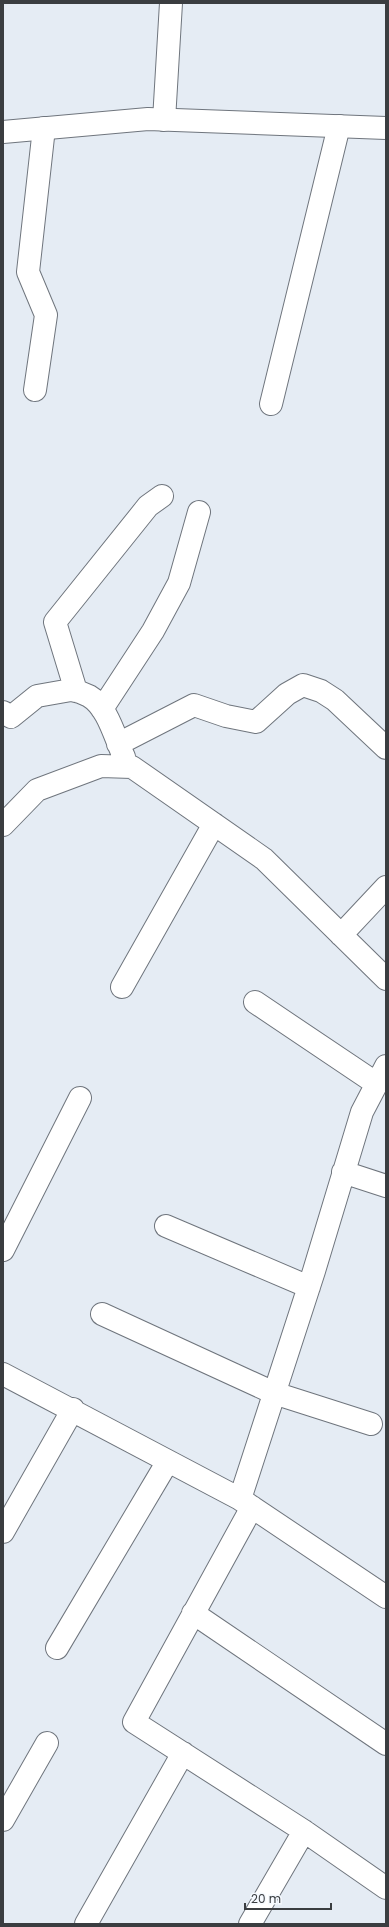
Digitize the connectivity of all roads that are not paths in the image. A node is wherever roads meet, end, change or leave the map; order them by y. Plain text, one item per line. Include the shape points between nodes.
1 (171, 3) edge
2 (164, 120) junction
3 (339, 126) junction
4 (44, 128) junction
5 (386, 128) edge
6 (3, 132) edge
7 (35, 390) dead end
8 (271, 404) dead end
9 (162, 496) dead end
10 (199, 512) dead end
11 (76, 691) junction
12 (102, 709) junction
13 (3, 712) edge
14 (118, 744) junction
15 (386, 748) edge
16 (128, 767) junction
17 (214, 824) junction
18 (3, 825) edge
19 (386, 887) edge
20 (341, 935) junction
21 (386, 979) edge
22 (122, 987) dead end
23 (255, 1002) dead end
24 (383, 1073) edge
25 (80, 1098) dead end
26 (343, 1172) junction
27 (386, 1186) edge
28 (166, 1226) dead end
29 (3, 1250) edge
30 (309, 1287) junction
31 (102, 1314) dead end
32 (3, 1374) edge
33 (274, 1393) junction
34 (73, 1410) junction
35 (371, 1424) dead end
36 (168, 1461) junction
37 (246, 1503) junction
38 (3, 1532) edge
39 (386, 1597) edge
40 (194, 1613) junction
41 (57, 1648) dead end
42 (47, 1743) dead end
43 (386, 1744) edge
44 (183, 1754) junction
45 (3, 1820) edge
46 (304, 1831) junction
47 (386, 1888) edge
48 (86, 1924) edge
49 (250, 1924) edge

1 - 2 street
2 - 3 street
2 - 4 street via 148,119
3 - 5 street
3 - 8 street
4 - 6 street
4 - 7 street via 28,272 46,315
9 - 11 street via 148,506 56,622
10 - 12 street via 179,583 153,631
11 - 12 street via 89,696
11 - 13 street via 37,696 11,718
12 - 14 street
14 - 15 street via 194,705 226,716 256,722 287,694 303,685 321,690 335,700
14 - 16 street
16 - 17 street via 132,767
16 - 18 street via 101,766 37,790
17 - 20 street via 264,859
17 - 22 street
19 - 20 street
20 - 21 street
23 - 24 street
24 - 26 street via 362,1112
25 - 29 street
26 - 27 street
26 - 30 street
28 - 30 street
30 - 33 street
31 - 33 street
32 - 34 street
33 - 35 street
33 - 37 street
34 - 36 street
34 - 38 street
36 - 37 street
36 - 41 street
37 - 39 street
37 - 40 street
40 - 43 street
40 - 44 street via 134,1722
42 - 45 street
44 - 46 street
44 - 48 street
46 - 47 street
46 - 49 street

